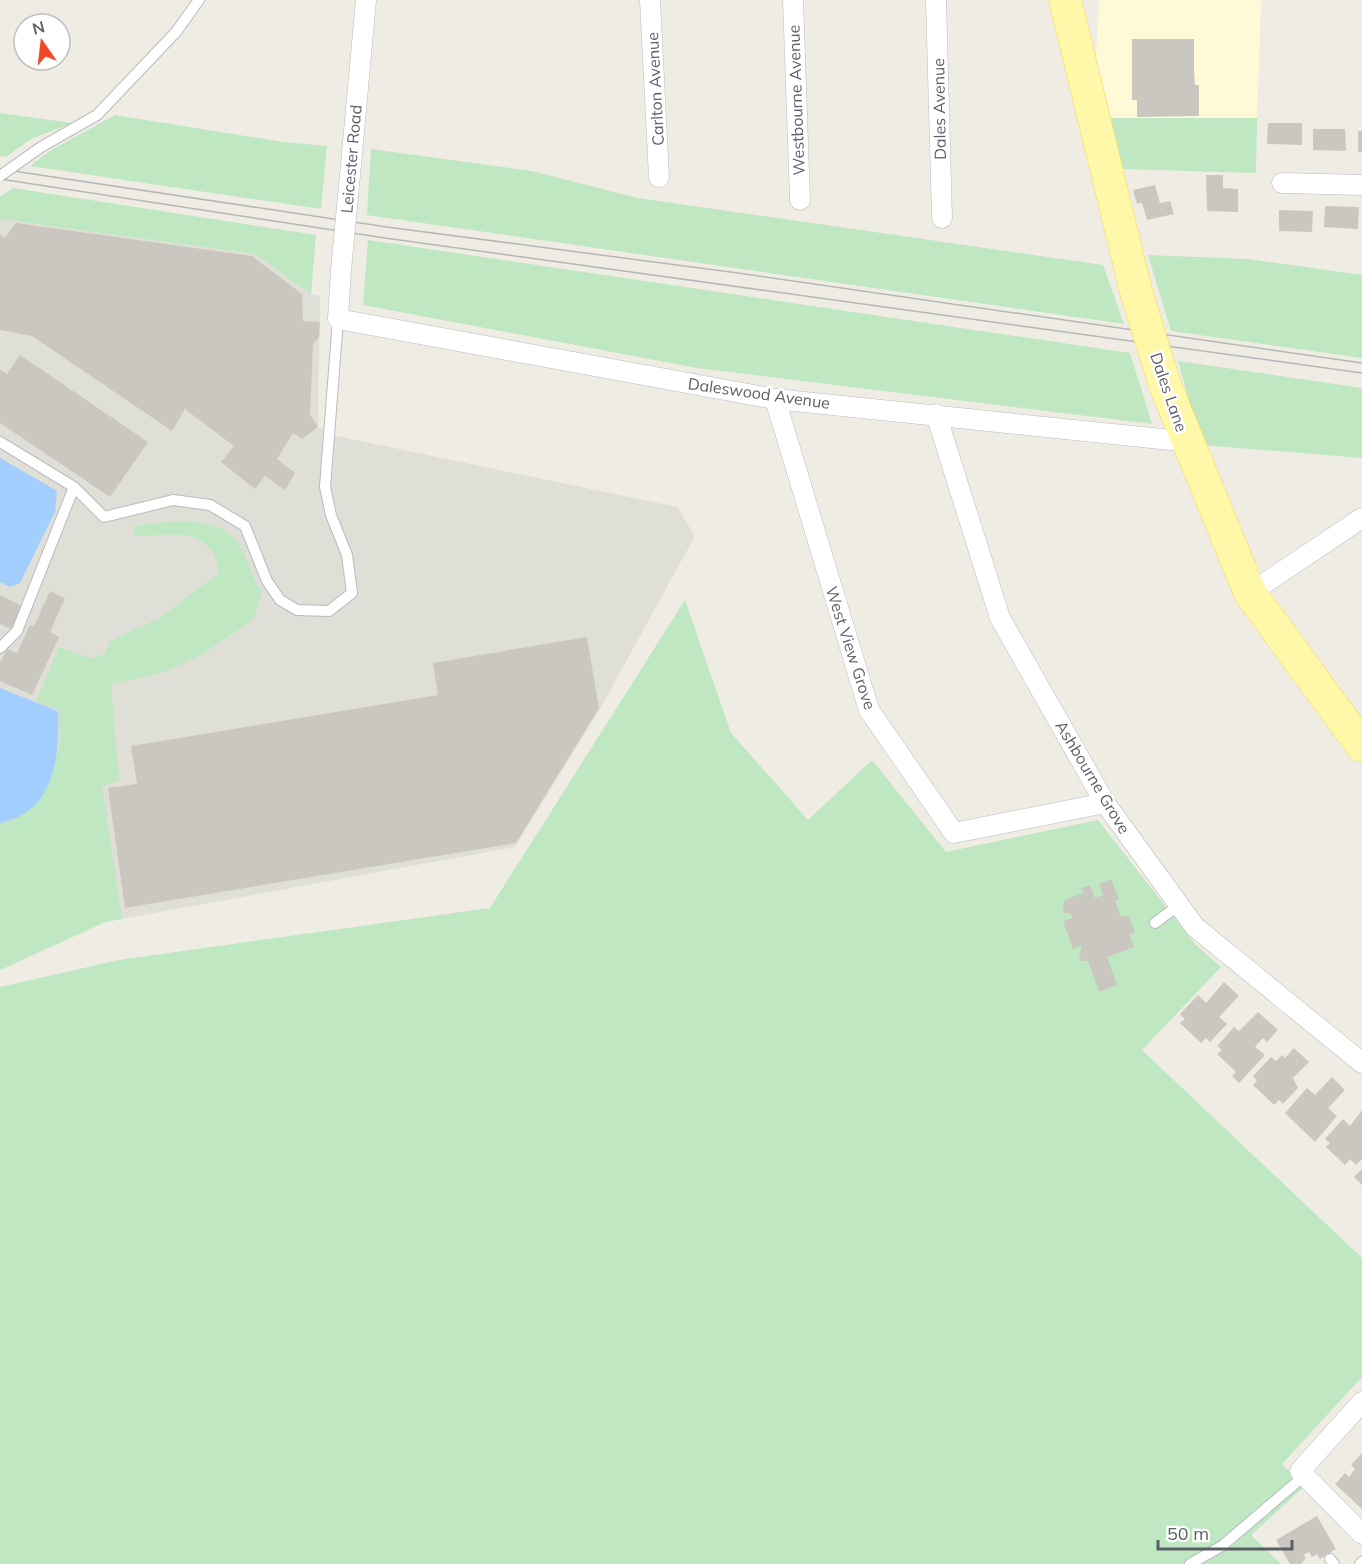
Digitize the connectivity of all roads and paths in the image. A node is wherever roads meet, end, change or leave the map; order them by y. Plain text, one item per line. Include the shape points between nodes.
1 (199, 0) edge
2 (366, 0) edge
3 (650, 0) edge
4 (793, 0) edge
5 (936, 0) edge
6 (1065, 0) edge
7 (0, 176) edge
8 (659, 177) dead end
9 (1282, 183) dead end
10 (1362, 185) edge
11 (800, 200) dead end
12 (942, 218) dead end
13 (338, 319) junction
14 (775, 399) junction
15 (936, 414) junction
16 (1184, 437) junction
17 (0, 442) edge
18 (74, 487) junction
19 (1362, 518) edge
20 (1250, 593) junction
21 (0, 648) edge
22 (1360, 739) edge
23 (1105, 803) junction
24 (1179, 905) junction
25 (1155, 923) dead end
26 (1362, 1063) edge
27 (1362, 1402) edge
28 (1302, 1474) junction
29 (1362, 1534) edge
30 (1190, 1564) edge

1 - 7 lane, bridge via 176,32 97,115
2 - 13 street, Leicester Road, bridge
3 - 8 street, Carlton Avenue
4 - 11 street, Westbourne Avenue
5 - 12 street, Dales Avenue
6 - 16 main road, Dales Lane, bridge via 1137,295
9 - 10 street
13 - 14 street, Daleswood Avenue
13 - 18 lane via 325,487 347,555 352,593 329,611 297,610 280,600 267,581 245,526 210,505 173,500 104,517
14 - 15 street, Daleswood Avenue
14 - 23 street, West View Grove via 869,710 954,833
15 - 16 street, Daleswood Avenue via 1171,440
15 - 23 street, Ashbourne Grove via 1000,618
16 - 20 main road, Dales Lane
17 - 18 lane
18 - 21 lane via 17,631
19 - 20 street
20 - 22 main road, Dales Lane
23 - 24 street, Ashbourne Grove
24 - 25 lane
24 - 26 street, Ashbourne Grove via 1195,927
27 - 28 street
28 - 29 street
28 - 30 lane via 1222,1546

